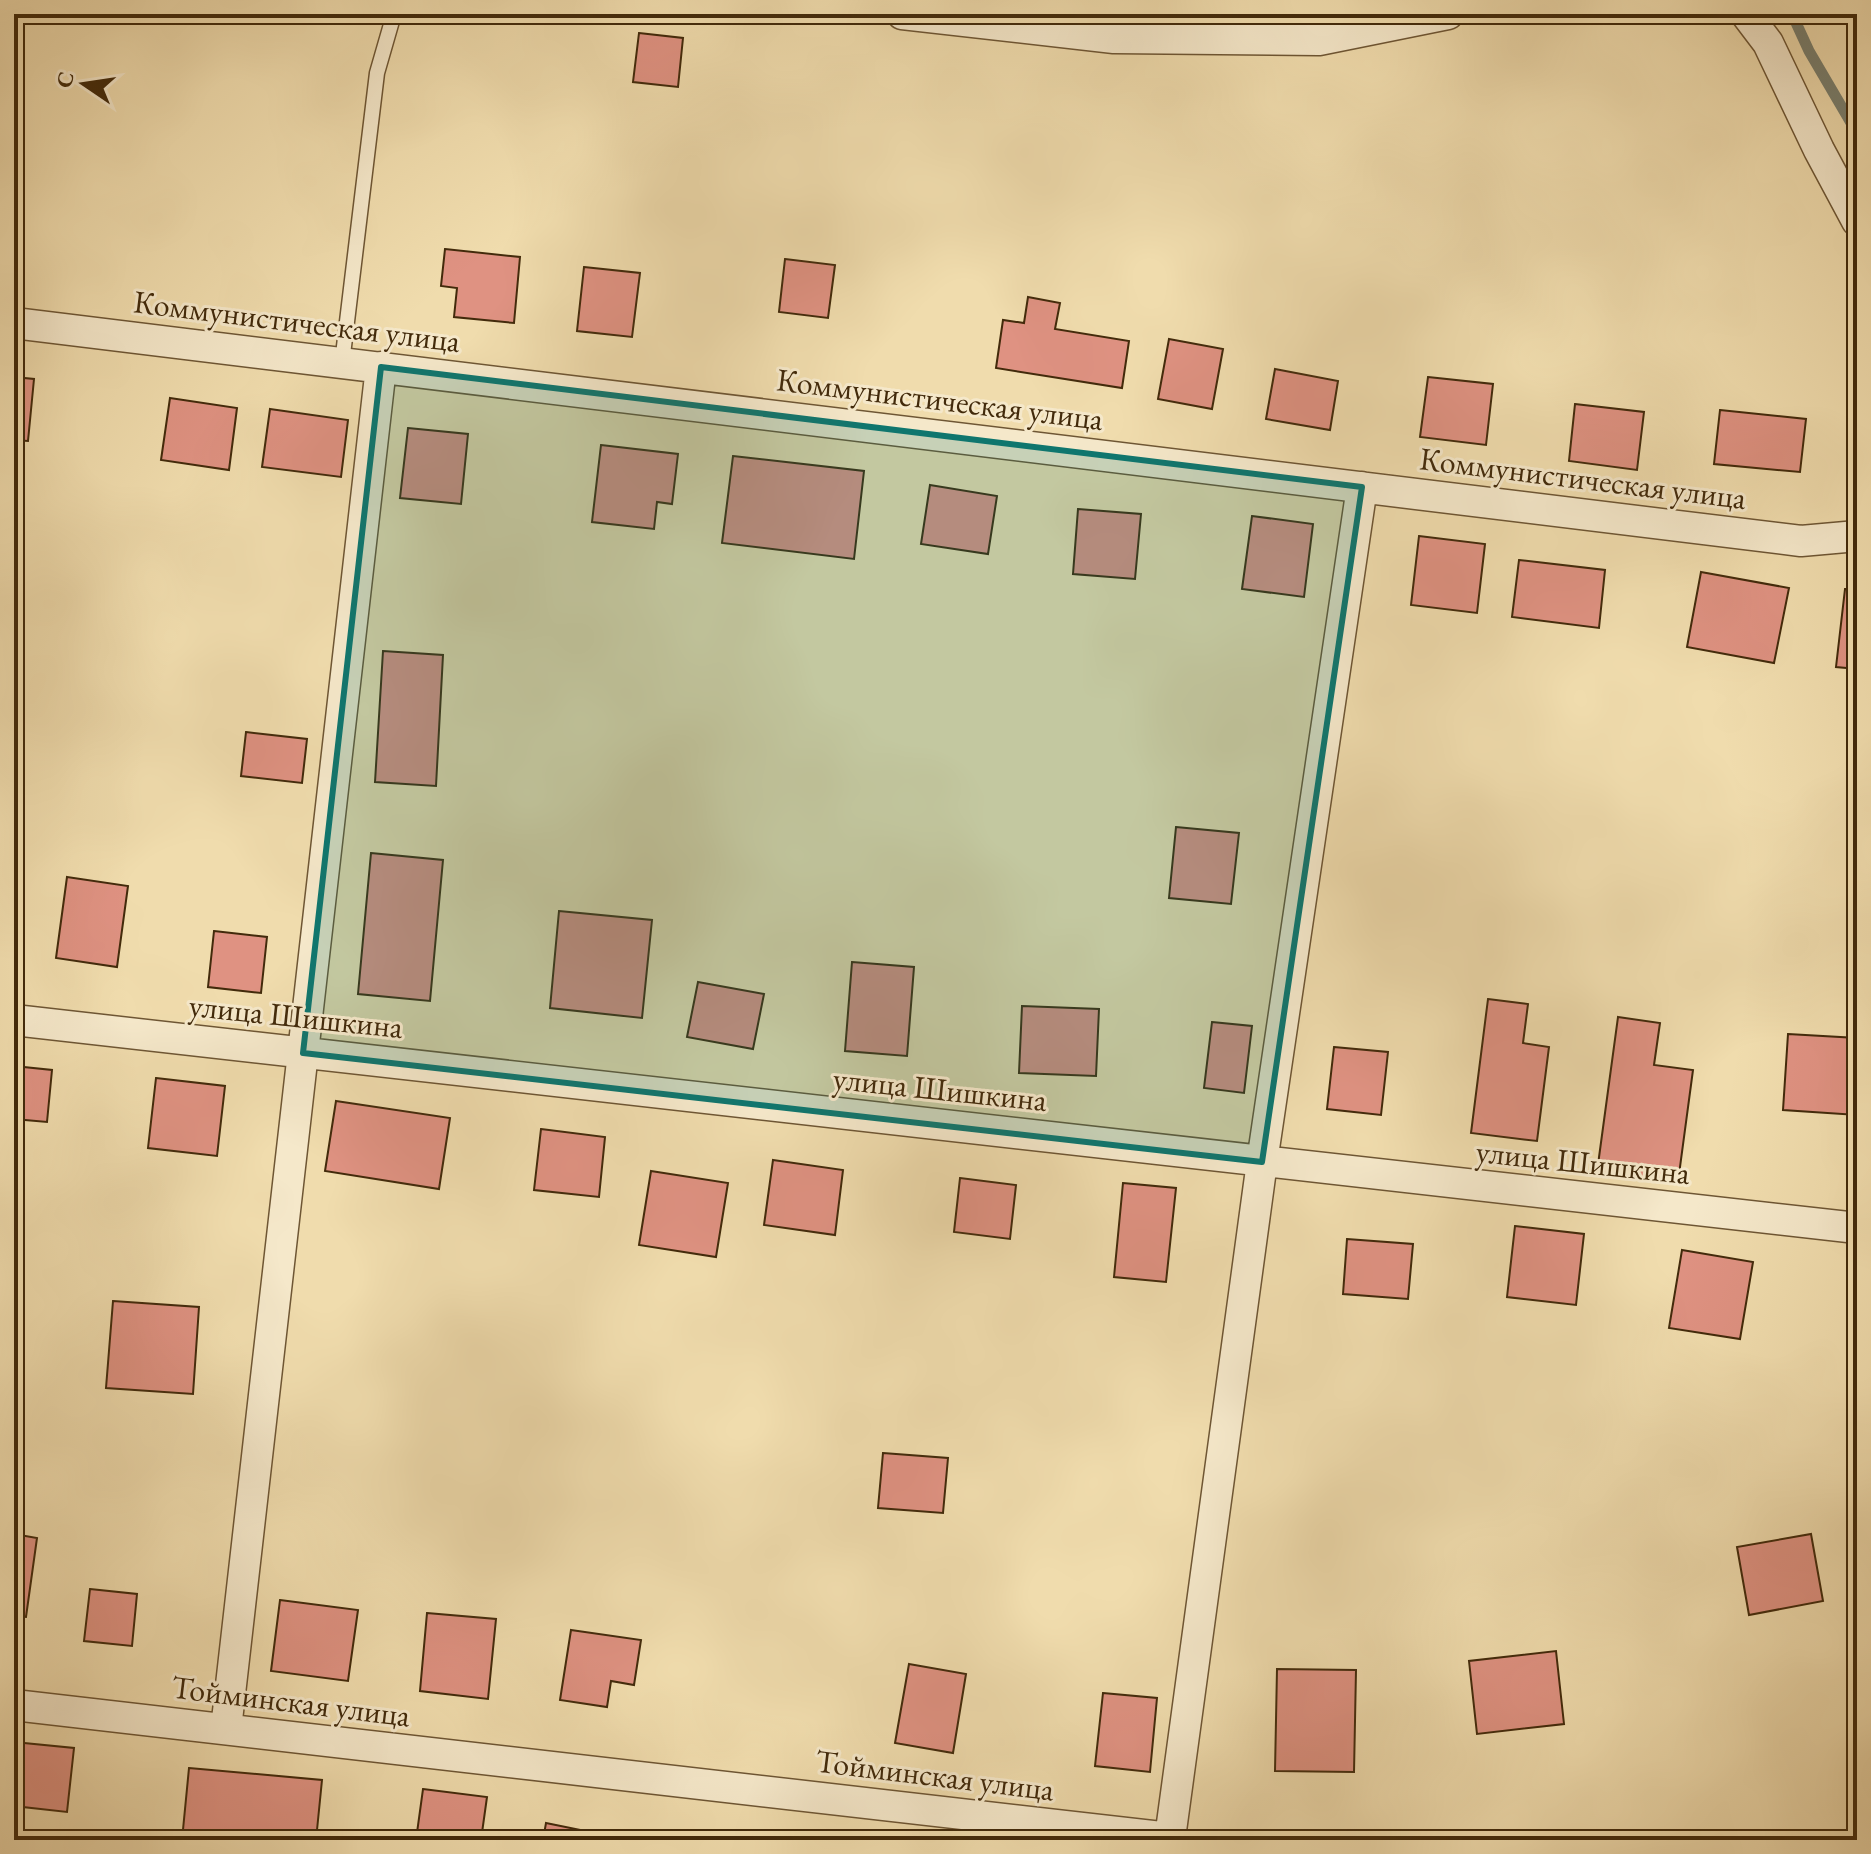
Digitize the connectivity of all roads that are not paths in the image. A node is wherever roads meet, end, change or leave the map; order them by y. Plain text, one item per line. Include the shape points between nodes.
1 (394, 14) edge
2 (902, 14) edge
3 (1448, 14) edge
4 (1746, 14) edge
5 (1857, 221) edge
6 (14, 323) edge
7 (342, 363) junction
8 (381, 367) junction
9 (1362, 487) junction
10 (1857, 536) edge
11 (14, 1020) edge
12 (303, 1053) junction
13 (1262, 1162) junction
14 (1857, 1228) edge
15 (14, 1705) edge
16 (226, 1729) junction

1 - 7 lane via 377,73
2 - 3 street via 1114,38 1319,40
4 - 5 street via 1768,43
6 - 7 street, Коммунистическая улица
7 - 8 street, Коммунистическая улица
8 - 9 street, Коммунистическая улица
8 - 12 street
9 - 10 street, Коммунистическая улица via 1801,541
9 - 13 street
11 - 12 street, улица Шишкина
12 - 13 street, улица Шишкина
12 - 16 street
13 - 14 street, улица Шишкина
13 - 16 street, Тойминская улица via 1170,1838
15 - 16 street, Тойминская улица

